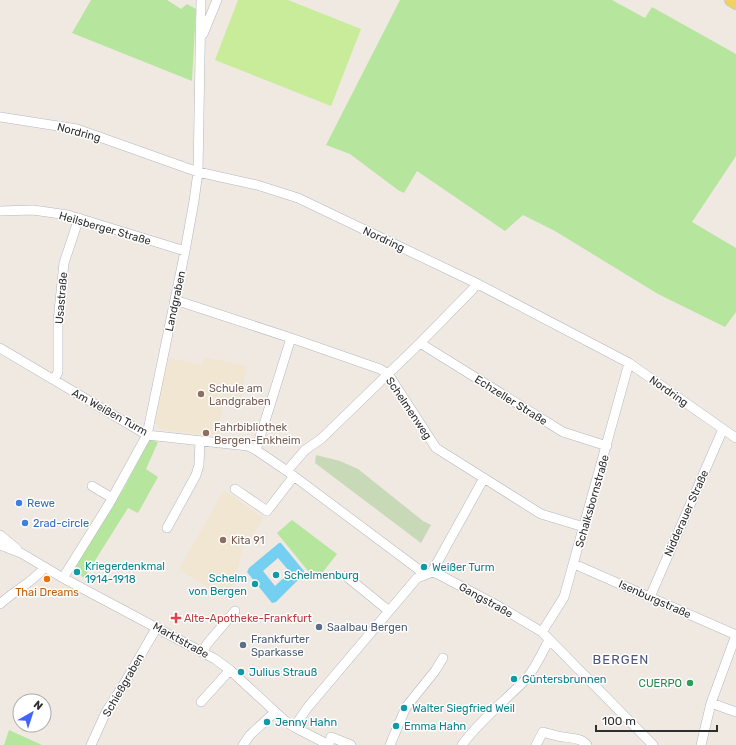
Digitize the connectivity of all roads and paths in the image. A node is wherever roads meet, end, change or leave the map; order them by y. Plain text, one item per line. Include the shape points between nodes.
1 (201, 0) edge
2 (217, 0) edge
3 (731, 0) edge
4 (736, 3) edge
5 (201, 39) junction
6 (0, 117) edge
7 (198, 172) junction
8 (0, 211) edge
9 (79, 218) junction
10 (185, 251) junction
11 (476, 283) junction
12 (175, 300) junction
13 (291, 338) junction
14 (420, 343) junction
15 (0, 348) edge
16 (629, 363) junction
17 (388, 374) junction
18 (54, 380) junction
19 (723, 429) junction
20 (147, 435) junction
21 (736, 438) edge
22 (200, 441) junction
23 (607, 446) junction
24 (256, 450) junction
25 (290, 473) junction
26 (484, 478) junction
27 (92, 486) dead end
28 (235, 489) dead end
29 (112, 498) junction
30 (584, 527) junction
31 (167, 528) dead end
32 (1, 537) edge
33 (574, 564) junction
34 (46, 567) junction
35 (428, 574) junction
36 (346, 576) dead end
37 (63, 578) junction
38 (650, 597) junction
39 (0, 604) edge
40 (235, 611) dead end
41 (389, 611) junction
42 (157, 627) junction
43 (542, 632) junction
44 (736, 635) edge
45 (550, 640) junction
46 (203, 652) junction
47 (443, 658) dead end
48 (230, 670) junction
49 (201, 702) dead end
50 (711, 703) junction
51 (275, 712) junction
52 (736, 712) edge
53 (294, 727) junction
54 (91, 745) edge
55 (243, 745) edge
56 (329, 745) edge
57 (351, 745) edge
58 (390, 745) edge
59 (462, 745) edge
60 (536, 745) edge
61 (587, 745) edge
62 (653, 745) edge
63 (701, 745) edge

1 - 5 street, Landgraben
2 - 5 street
3 - 4 main road
5 - 7 street, Landgraben
6 - 7 street, Nordring via 78,129
7 - 10 street, Landgraben
7 - 11 street, Nordring via 257,185 295,197
8 - 9 street, Heilsberger Straße via 33,210
9 - 10 street, Heilsberger Straße
9 - 18 street, Usastraße via 64,263 58,321 58,372
10 - 12 street, Landgraben
11 - 14 street
11 - 16 street, Nordring
12 - 13 street, Schelmenweg
12 - 20 street, Landgraben
13 - 17 street, Schelmenweg
13 - 24 street
14 - 17 street
14 - 23 street, Echzeller Straße via 563,432
15 - 18 street, Am Weißen Turm
16 - 19 street, Nordring
16 - 23 street, Schalksbornstraße
17 - 25 street via 321,439 305,450
17 - 26 street, Schelmenweg via 436,448
18 - 20 street, Am Weißen Turm
19 - 21 street, Nordring
19 - 38 street, Nidderauer Straße
20 - 22 street, Am Weißen Turm
20 - 29 street, Landgraben
22 - 24 street, Am Weißen Turm via 248,446
22 - 31 street via 196,475
23 - 30 street, Schalksbornstraße
24 - 25 street, Am Weißen Turm
25 - 28 street via 267,511
25 - 35 street, Am Weißen Turm
26 - 30 street, Schelmenweg via 541,514
26 - 35 street
27 - 29 street
29 - 37 street, Landgraben
30 - 33 street, Schalksbornstraße
32 - 34 street, Marktstraße via 21,553
33 - 38 street, Isenburgstraße
33 - 43 street, Schalksbornstraße via 564,598
34 - 37 street, Marktstraße
34 - 39 street
35 - 41 street via 417,578
35 - 43 street, Gangstraße via 438,574
36 - 41 street
37 - 42 street, Marktstraße
38 - 44 street, Isenburgstraße
40 - 46 street
41 - 53 street
42 - 46 street, Marktstraße
42 - 54 street, Schießgraben via 106,712
43 - 45 street, Gangstraße
44 - 50 street
45 - 59 street via 526,678 483,720
45 - 62 street, Gangstraße
46 - 48 street, Marktstraße
47 - 58 street via 406,707
48 - 49 street
48 - 51 street, Marktstraße
50 - 52 street
50 - 63 street
51 - 53 street, Marktstraße
51 - 55 street
53 - 56 street, Marktstraße
56 - 57 street via 331,737
60 - 61 street via 543,732 573,738

